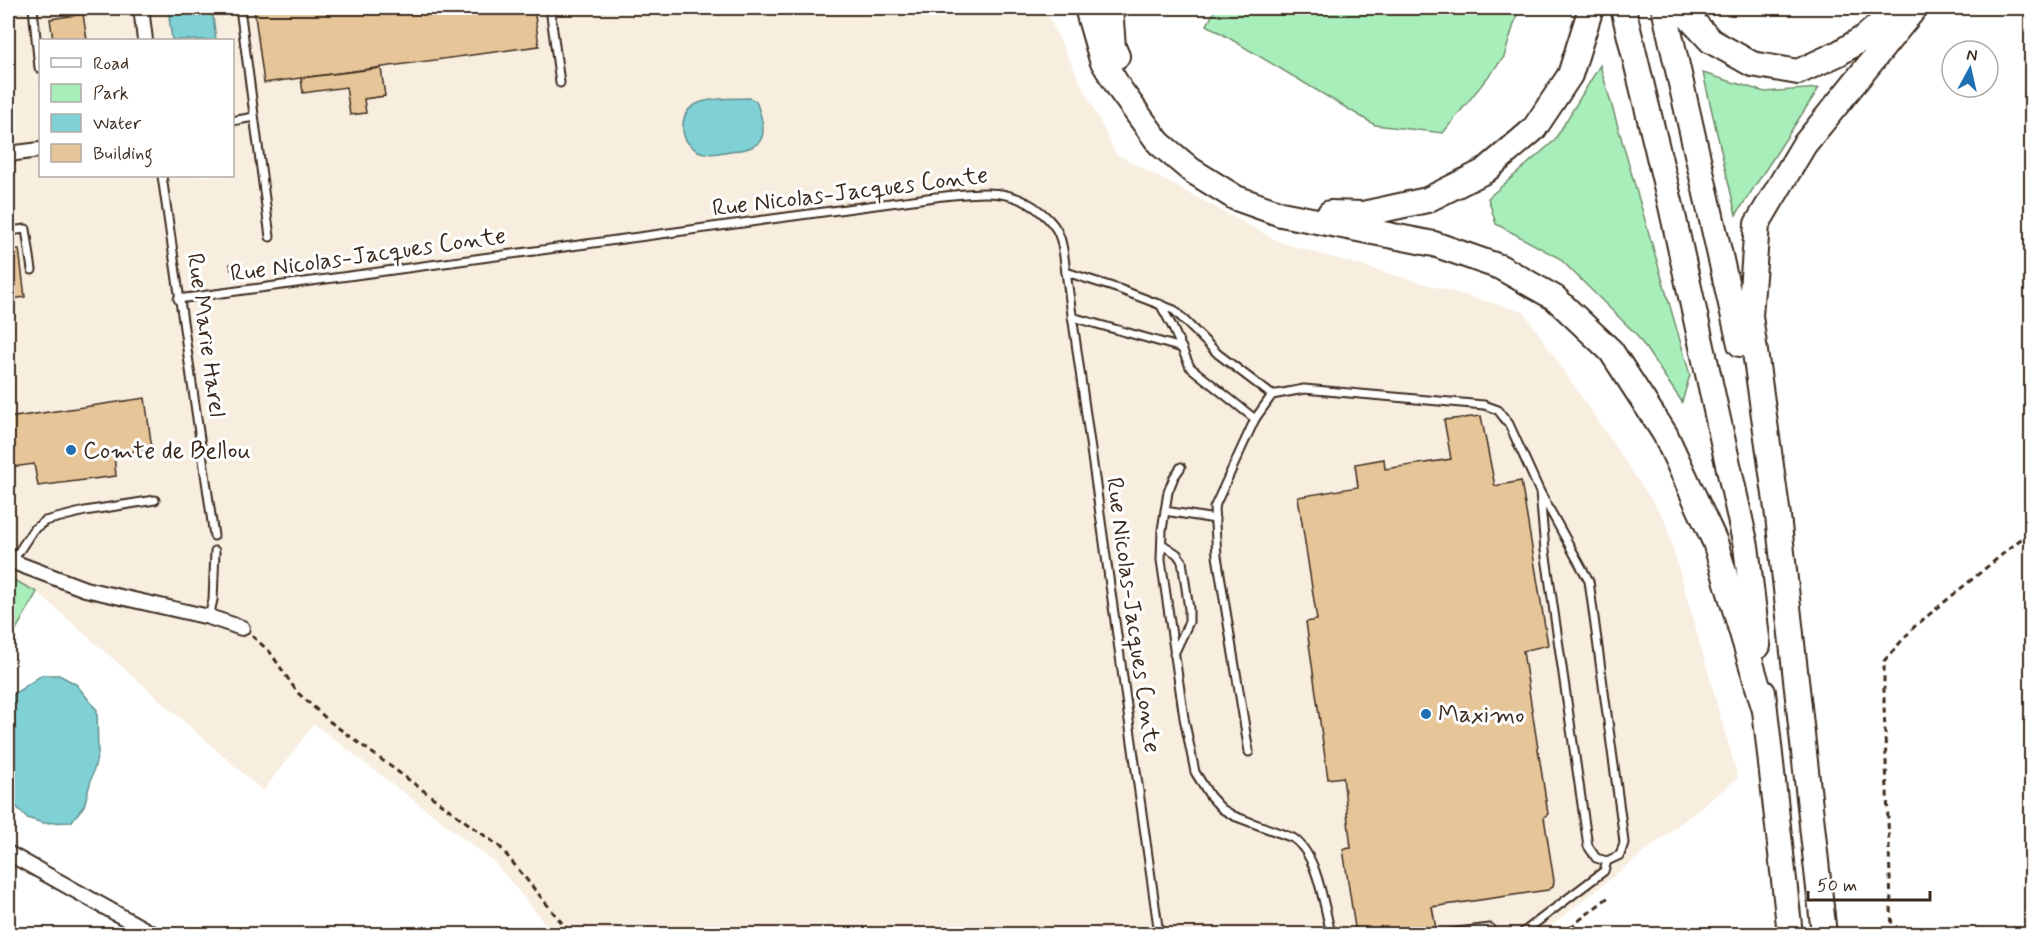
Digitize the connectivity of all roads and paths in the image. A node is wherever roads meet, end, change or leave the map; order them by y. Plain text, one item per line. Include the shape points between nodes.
1 (33, 8) edge
2 (141, 8) edge
3 (240, 8) edge
4 (550, 8) edge
5 (1087, 8) edge
6 (1110, 8) edge
7 (1591, 8) edge
8 (1623, 8) edge
9 (1664, 8) edge
10 (1683, 8) edge
11 (1894, 8) edge
12 (1915, 8) edge
13 (145, 39) edge
14 (39, 68) dead end
15 (560, 83) dead end
16 (254, 117) junction
17 (234, 121) edge
18 (39, 150) edge
19 (8, 154) edge
20 (162, 177) edge
21 (8, 231) edge
22 (270, 237) dead end
23 (32, 270) dead end
24 (1066, 272) junction
25 (178, 299) junction
26 (1160, 304) junction
27 (1072, 317) junction
28 (1182, 348) junction
29 (1272, 395) junction
30 (1255, 419) junction
31 (1181, 467) dead end
32 (1540, 492) junction
33 (155, 500) dead end
34 (1165, 511) junction
35 (1778, 516) junction
36 (1215, 519) junction
37 (2031, 530) edge
38 (214, 536) dead end
39 (1162, 544) junction
40 (215, 551) dead end
41 (10, 562) edge
42 (210, 616) junction
43 (242, 628) joint
44 (1174, 654) junction
45 (1764, 707) junction
46 (1249, 752) dead end
47 (8, 853) edge
48 (1607, 861) junction
49 (1611, 895) dead end
50 (153, 934) edge
51 (571, 934) edge
52 (1160, 934) edge
53 (1329, 934) edge
54 (1442, 934) edge
55 (1491, 934) edge
56 (1521, 934) edge
57 (1562, 934) edge
58 (1790, 934) edge
59 (1824, 934) edge
60 (1892, 934) edge

1 - 14 lane
2 - 13 street
3 - 16 lane
4 - 15 lane
5 - 45 highway via 1102,60 1121,91 1159,143 1191,170 1236,198 1281,214 1434,244 1500,267 1555,298 1611,351 1665,435 1714,542
6 - 7 highway via 1113,47 1127,80 1145,108 1197,160 1231,182 1265,197 1323,213 1364,214 1427,200 1466,181 1485,171 1534,129 1570,75
8 - 45 highway via 1746,546
9 - 35 highway
10 - 11 highway via 1711,41 1752,64 1798,72 1865,37
12 - 35 highway via 1804,145 1757,224 1750,316
16 - 17 lane
16 - 22 lane
18 - 19 street
20 - 25 lane, Rue Marie Harel
21 - 23 lane via 26,229
24 - 25 lane, Rue Nicolas-Jacques Conte via 1059,236 1049,219 1031,203 1008,194 985,192
24 - 26 lane
24 - 27 lane, Rue Nicolas-Jacques Conte
25 - 38 lane, Rue Marie Harel
26 - 28 lane
26 - 29 lane via 1174,310 1218,354
27 - 28 lane
27 - 52 lane, Rue Nicolas-Jacques Conte
28 - 30 lane via 1190,367
29 - 30 lane
29 - 32 lane via 1304,389 1484,405 1498,410 1509,424
30 - 36 lane via 1214,508
31 - 34 lane via 1173,477
32 - 48 lane via 1588,846 1596,858
32 - 48 lane via 1589,581 1624,843 1620,855
33 - 41 lane via 45,521 33,530
34 - 36 lane
34 - 39 lane
35 - 59 highway
36 - 46 lane via 1217,556
37 - 60 path via 1914,627 1884,661
39 - 44 lane
39 - 44 lane via 1182,561 1189,609 1189,622
40 - 42 lane
41 - 42 street via 85,589
42 - 43 street
43 - 51 path via 270,652 297,692 329,721 500,848
44 - 53 lane via 1195,772 1222,809 1301,843 1312,861
45 - 58 highway
47 - 50 street
48 - 56 lane via 1604,871
49 - 57 path
54 - 55 lane via 1490,928

